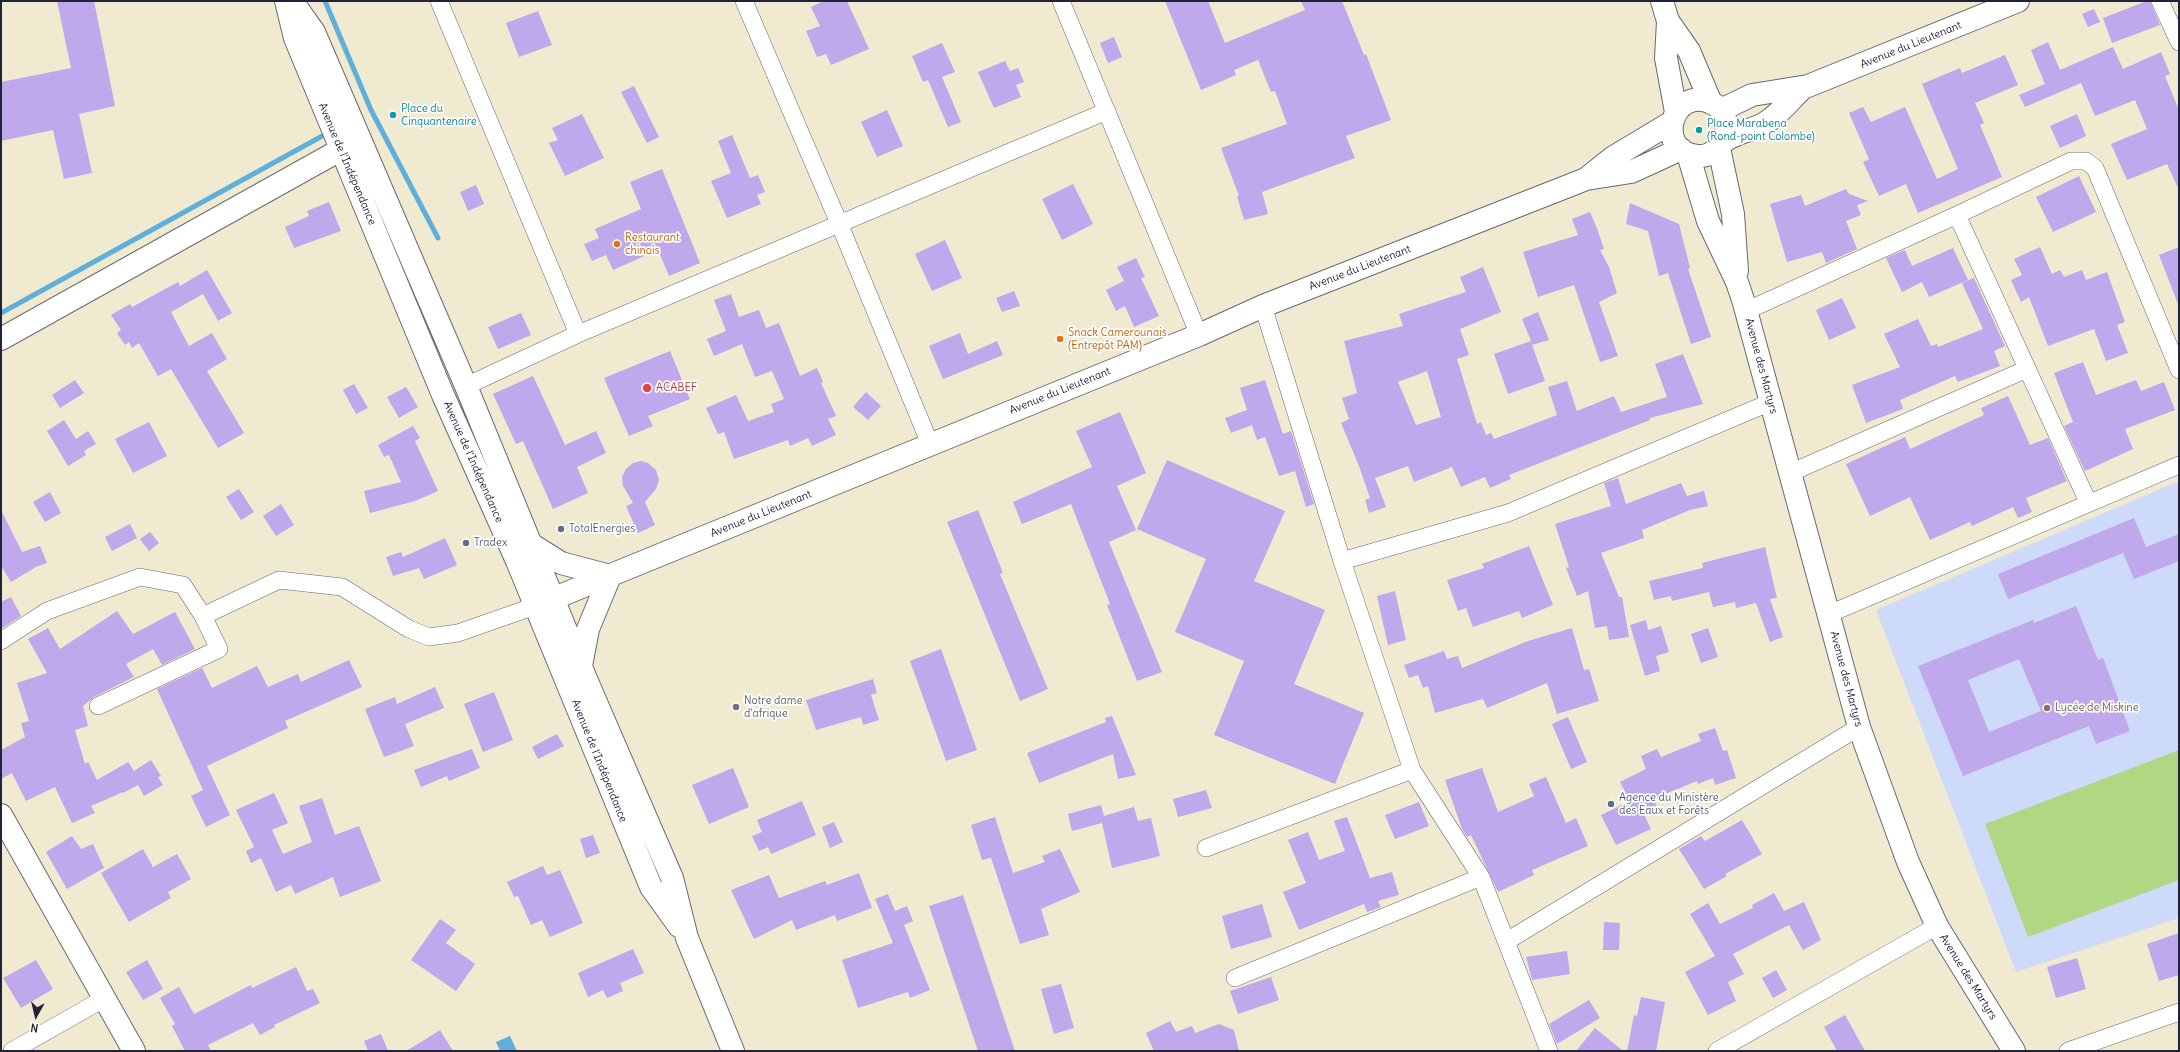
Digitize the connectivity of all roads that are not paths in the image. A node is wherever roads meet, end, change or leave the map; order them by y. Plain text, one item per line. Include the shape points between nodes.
1 (286, 1) edge
2 (292, 1) edge
3 (439, 1) edge
4 (744, 1) edge
5 (1061, 1) edge
6 (2018, 1) edge
7 (2160, 1) edge
8 (1665, 11) edge
9 (2179, 42) edge
10 (1803, 88) junction
11 (1716, 106) junction
12 (1107, 111) junction
13 (1674, 117) junction
14 (1722, 144) junction
15 (350, 145) junction
16 (1684, 152) junction
17 (1586, 179) junction
18 (1957, 215) junction
19 (839, 223) junction
20 (1737, 282) junction
21 (1263, 306) junction
22 (1746, 311) junction
23 (578, 334) junction
24 (1199, 335) junction
25 (1, 340) edge
26 (2027, 369) junction
27 (2179, 370) edge
28 (466, 386) junction
29 (1771, 402) junction
30 (930, 444) junction
31 (2179, 465) edge
32 (1790, 473) junction
33 (2088, 502) junction
34 (529, 544) junction
35 (1342, 562) junction
36 (610, 576) junction
37 (544, 602) junction
38 (1828, 614) junction
39 (203, 616) junction
40 (1, 641) edge
41 (581, 666) junction
42 (98, 706) dead end
43 (1859, 727) junction
44 (1412, 770) junction
45 (1, 815) edge
46 (1206, 848) dead end
47 (1481, 877) junction
48 (1937, 926) junction
49 (686, 938) junction
50 (1508, 941) junction
51 (1235, 978) dead end
52 (105, 998) junction
53 (2179, 1012) edge
54 (12, 1051) edge
55 (134, 1051) edge
56 (733, 1051) edge
57 (1549, 1051) edge
58 (1717, 1051) edge
59 (2014, 1051) edge
60 (2068, 1051) edge

1 - 15 main road, Avenue de l'Indépendance via 295,38
2 - 15 main road, Avenue de l'Indépendance via 314,32
3 - 23 street
4 - 19 street
5 - 12 street
6 - 10 main road, Avenue du Lieutenant
7 - 9 street
8 - 11 main road via 1689,51
8 - 13 main road via 1666,58
10 - 11 main road, Avenue du Lieutenant via 1752,95
10 - 14 main road, Avenue du Lieutenant via 1766,122
11 - 13 main road via 1698,100 1686,103
11 - 14 main road via 1726,119 1727,130
12 - 19 street
12 - 24 street
13 - 16 main road via 1671,132 1674,141
13 - 17 main road, Avenue du Lieutenant via 1612,158
14 - 16 main road via 1710,154 1699,156
14 - 20 main road, Avenue des Martyrs via 1733,214
15 - 25 main road
15 - 28 main road, Avenue de l'Indépendance
15 - 37 main road, Avenue de l'Indépendance via 443,395
16 - 17 main road, Avenue du Lieutenant via 1631,172
16 - 20 main road, Avenue des Martyrs via 1708,221
17 - 21 main road, Avenue du Lieutenant
18 - 22 street
18 - 26 street
18 - 27 street via 2072,161 2086,161 2095,168
19 - 23 street
19 - 30 street
20 - 22 main road, Avenue des Martyrs
21 - 24 main road, Avenue du Lieutenant
21 - 35 street
22 - 29 main road, Avenue des Martyrs
23 - 28 street
24 - 30 main road, Avenue du Lieutenant
26 - 32 street
26 - 33 street
28 - 34 main road, Avenue de l'Indépendance
29 - 32 main road, Avenue des Martyrs
29 - 35 street via 1508,513
30 - 36 main road, Avenue du Lieutenant
31 - 33 street
32 - 38 main road, Avenue des Martyrs
33 - 38 street
34 - 36 main road via 560,563
34 - 37 main road, Avenue de l'Indépendance
35 - 44 street
36 - 37 main road, Avenue du Lieutenant
36 - 41 main road via 588,629
37 - 39 street via 458,633 429,637 409,629 342,587 279,580
37 - 41 main road, Avenue de l'Indépendance
37 - 49 main road, Avenue de l'Indépendance via 651,887
38 - 43 main road, Avenue des Martyrs
39 - 40 street via 183,585 140,577 47,611
39 - 42 street via 219,649
41 - 49 main road, Avenue de l'Indépendance via 672,878
43 - 48 main road, Avenue des Martyrs via 1908,862
43 - 50 street
44 - 46 street
44 - 47 street
45 - 52 main road
47 - 50 street
47 - 51 street
48 - 58 street
48 - 59 main road, Avenue des Martyrs
49 - 56 main road, Avenue de l'Indépendance
50 - 57 street
52 - 54 street
52 - 55 main road
53 - 60 street

